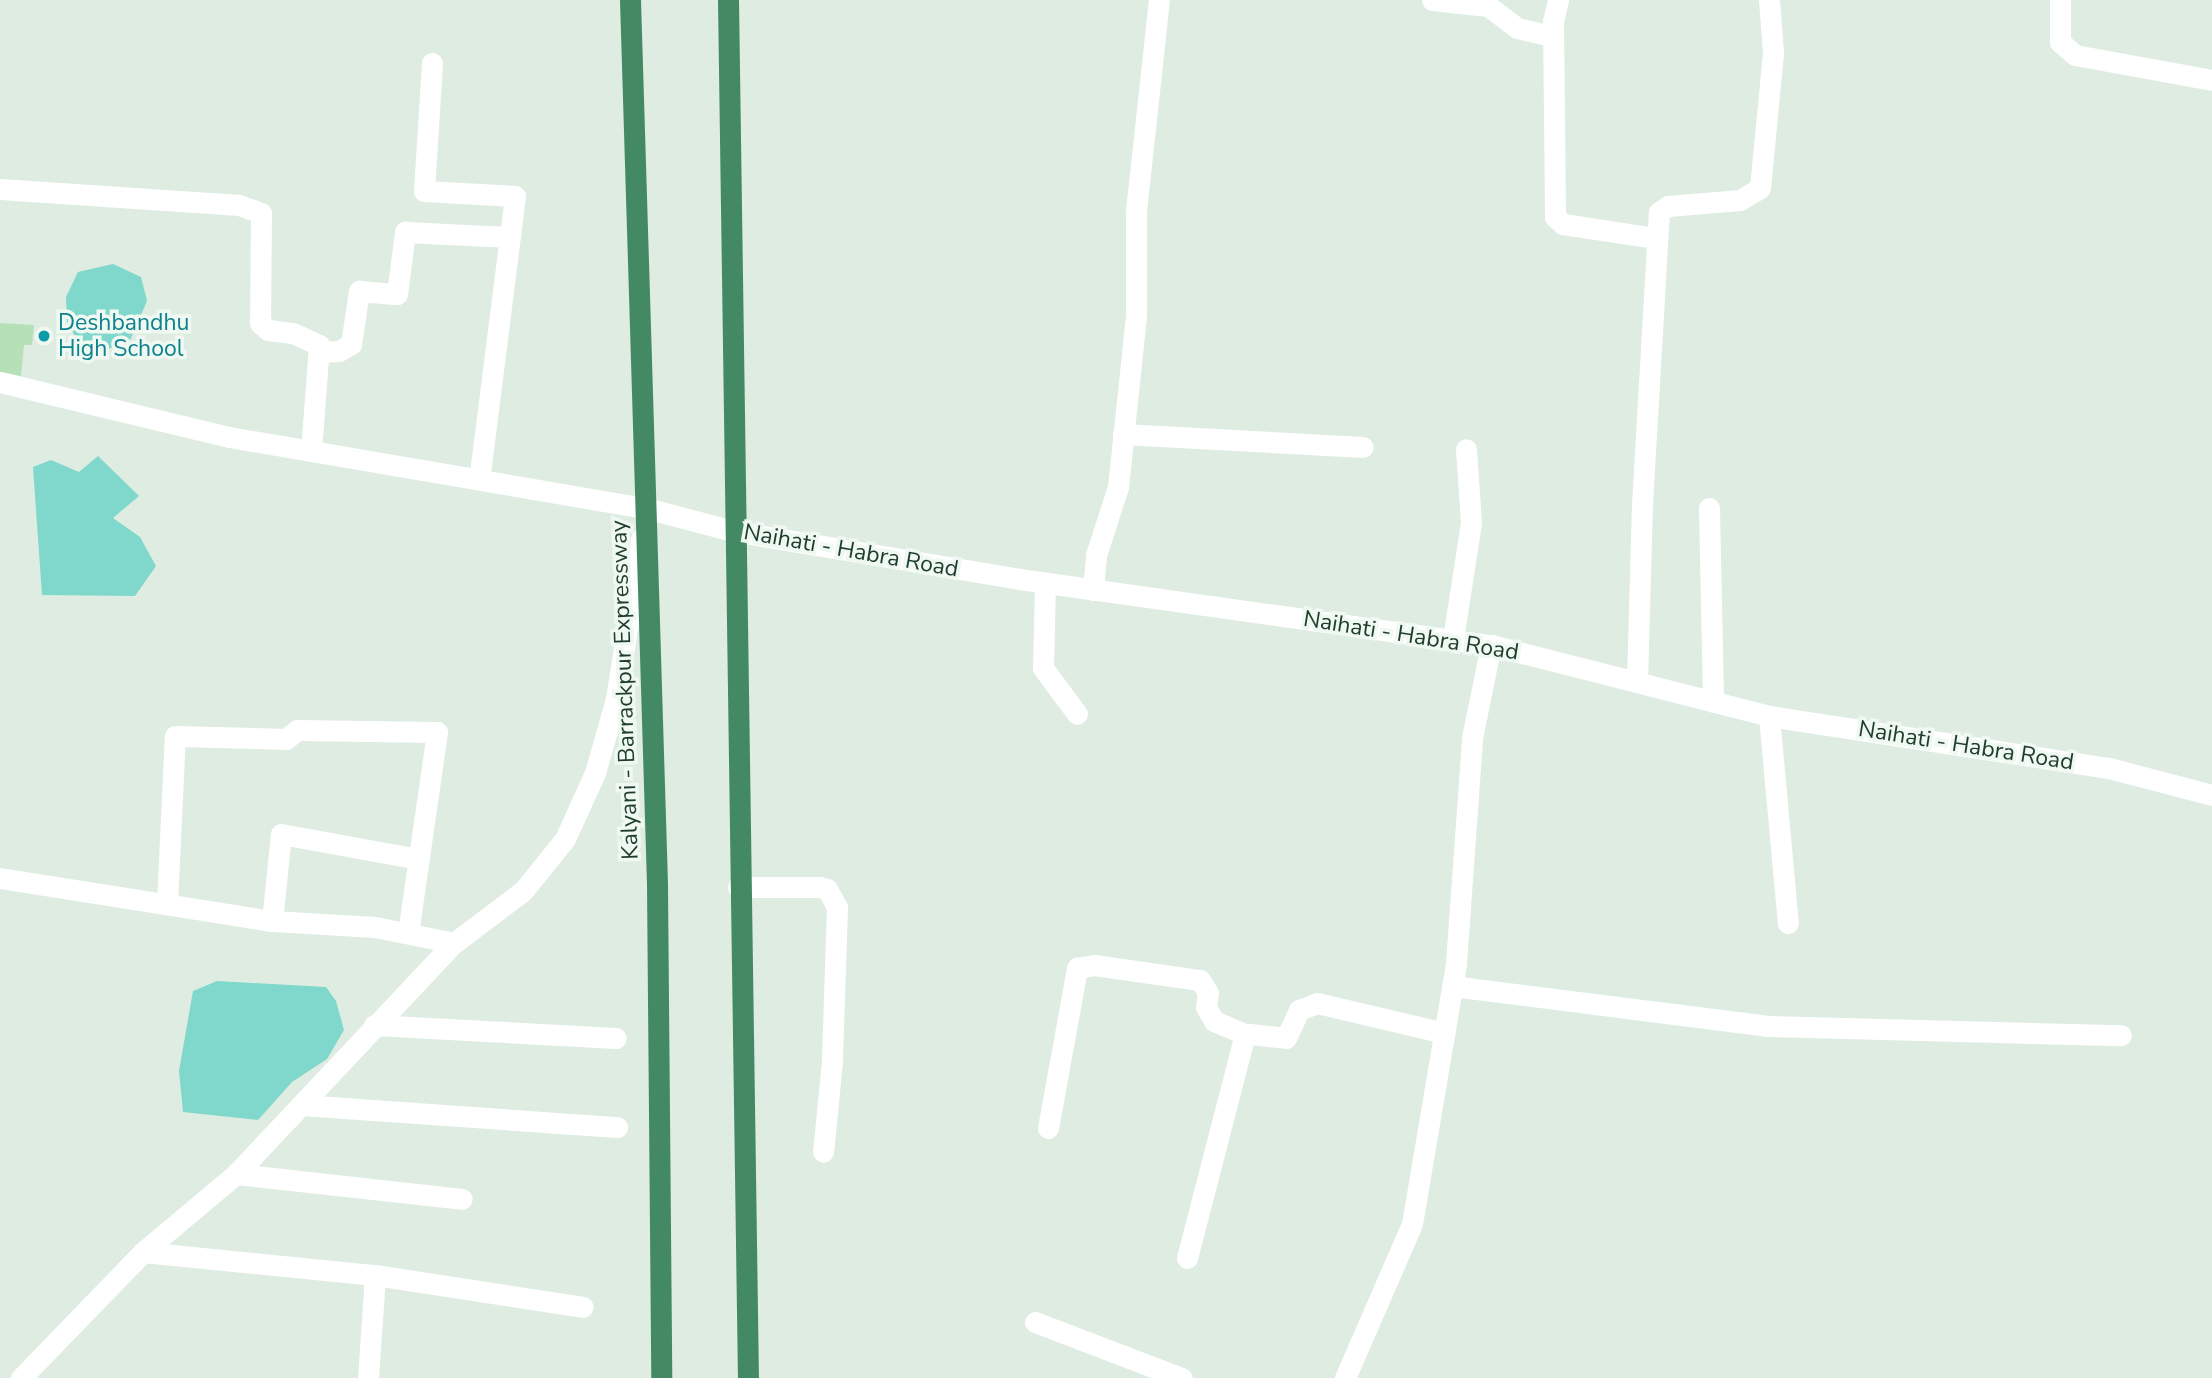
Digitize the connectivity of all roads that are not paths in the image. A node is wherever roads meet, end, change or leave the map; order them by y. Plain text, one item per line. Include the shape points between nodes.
1 (630, 0) edge
2 (728, 0) edge
3 (1158, 0) edge
4 (1432, 0) edge
5 (1558, 0) edge
6 (1769, 0) edge
7 (2060, 0) edge
8 (1553, 36) junction
9 (432, 63) dead end
10 (2212, 80) edge
11 (0, 189) edge
12 (510, 237) junction
13 (1656, 238) junction
14 (320, 352) junction
15 (0, 382) edge
16 (1124, 433) junction
17 (1363, 447) dead end
18 (1466, 449) dead end
19 (311, 451) junction
20 (479, 479) junction
21 (646, 508) junction
22 (1709, 508) dead end
23 (733, 531) junction
24 (1045, 583) junction
25 (1093, 590) junction
26 (1453, 639) junction
27 (1491, 645) junction
28 (1637, 682) junction
29 (1713, 702) junction
30 (1077, 715) dead end
31 (1769, 716) junction
32 (2212, 795) edge
33 (419, 859) junction
34 (0, 878) edge
35 (738, 887) junction
36 (167, 903) junction
37 (272, 921) junction
38 (1788, 923) dead end
39 (408, 933) junction
40 (454, 943) junction
41 (1452, 986) junction
42 (374, 1026) junction
43 (1445, 1033) junction
44 (1247, 1035) junction
45 (2121, 1035) dead end
46 (616, 1038) dead end
47 (301, 1105) junction
48 (617, 1127) dead end
49 (1048, 1128) dead end
50 (823, 1152) dead end
51 (236, 1174) junction
52 (462, 1199) dead end
53 (142, 1252) junction
54 (1187, 1258) dead end
55 (376, 1275) junction
56 (583, 1307) dead end
57 (1035, 1322) dead end
58 (21, 1378) edge
59 (368, 1378) edge
60 (661, 1378) edge
61 (748, 1378) edge
62 (1182, 1378) edge
63 (1345, 1378) edge

1 - 21 highway, Kalyani - Barrackpur Expressway
2 - 23 highway via 733,122
3 - 16 street via 1136,211 1136,317
4 - 8 street via 1488,6 1517,28
5 - 8 street
6 - 13 street via 1773,52 1760,188 1740,201 1663,208
7 - 10 street via 2060,42 2075,55
8 - 13 street via 1555,217 1563,223
9 - 12 street via 424,191 515,196
11 - 14 street via 239,205 261,213 260,323 268,330 306,338 319,345
12 - 14 street via 405,232 397,294 359,291 351,344 339,351
12 - 20 street
13 - 28 street
14 - 19 street
15 - 19 street, Naihati - Habra Road via 229,437
16 - 17 street
16 - 25 street via 1118,488 1096,555
18 - 26 street via 1471,523
19 - 20 street, Naihati - Habra Road
20 - 21 street, Naihati - Habra Road
21 - 23 street, Naihati - Habra Road
21 - 40 street via 616,699 596,773 565,839 523,891
21 - 60 highway, Kalyani - Barrackpur Expressway via 657,885
22 - 29 street
23 - 24 street, Naihati - Habra Road
23 - 35 highway
24 - 25 street, Naihati - Habra Road
24 - 30 street via 1043,668
25 - 26 street, Naihati - Habra Road
26 - 27 street, Naihati - Habra Road
27 - 28 street, Naihati - Habra Road
27 - 41 street via 1472,738
28 - 29 street, Naihati - Habra Road
29 - 31 street, Naihati - Habra Road
31 - 32 street, Naihati - Habra Road via 2109,768
31 - 38 street
33 - 36 street via 437,732 298,730 286,739 175,736
33 - 37 street via 281,834
33 - 39 street
34 - 36 street
35 - 50 street via 819,887 827,889 837,907 832,1061
35 - 61 highway
36 - 37 street
37 - 39 street
39 - 40 street
40 - 42 street
41 - 43 street
41 - 45 street via 1768,1026
42 - 46 street
42 - 47 street
43 - 44 street via 1317,1003 1299,1010 1286,1038
43 - 63 street via 1412,1224
44 - 49 street via 1214,1021 1200,980 1094,965 1077,968
44 - 54 street via 1239,1044
47 - 48 street
47 - 51 street
51 - 52 street
51 - 53 street
53 - 55 street
53 - 58 street
55 - 56 street
55 - 59 street
57 - 62 street

